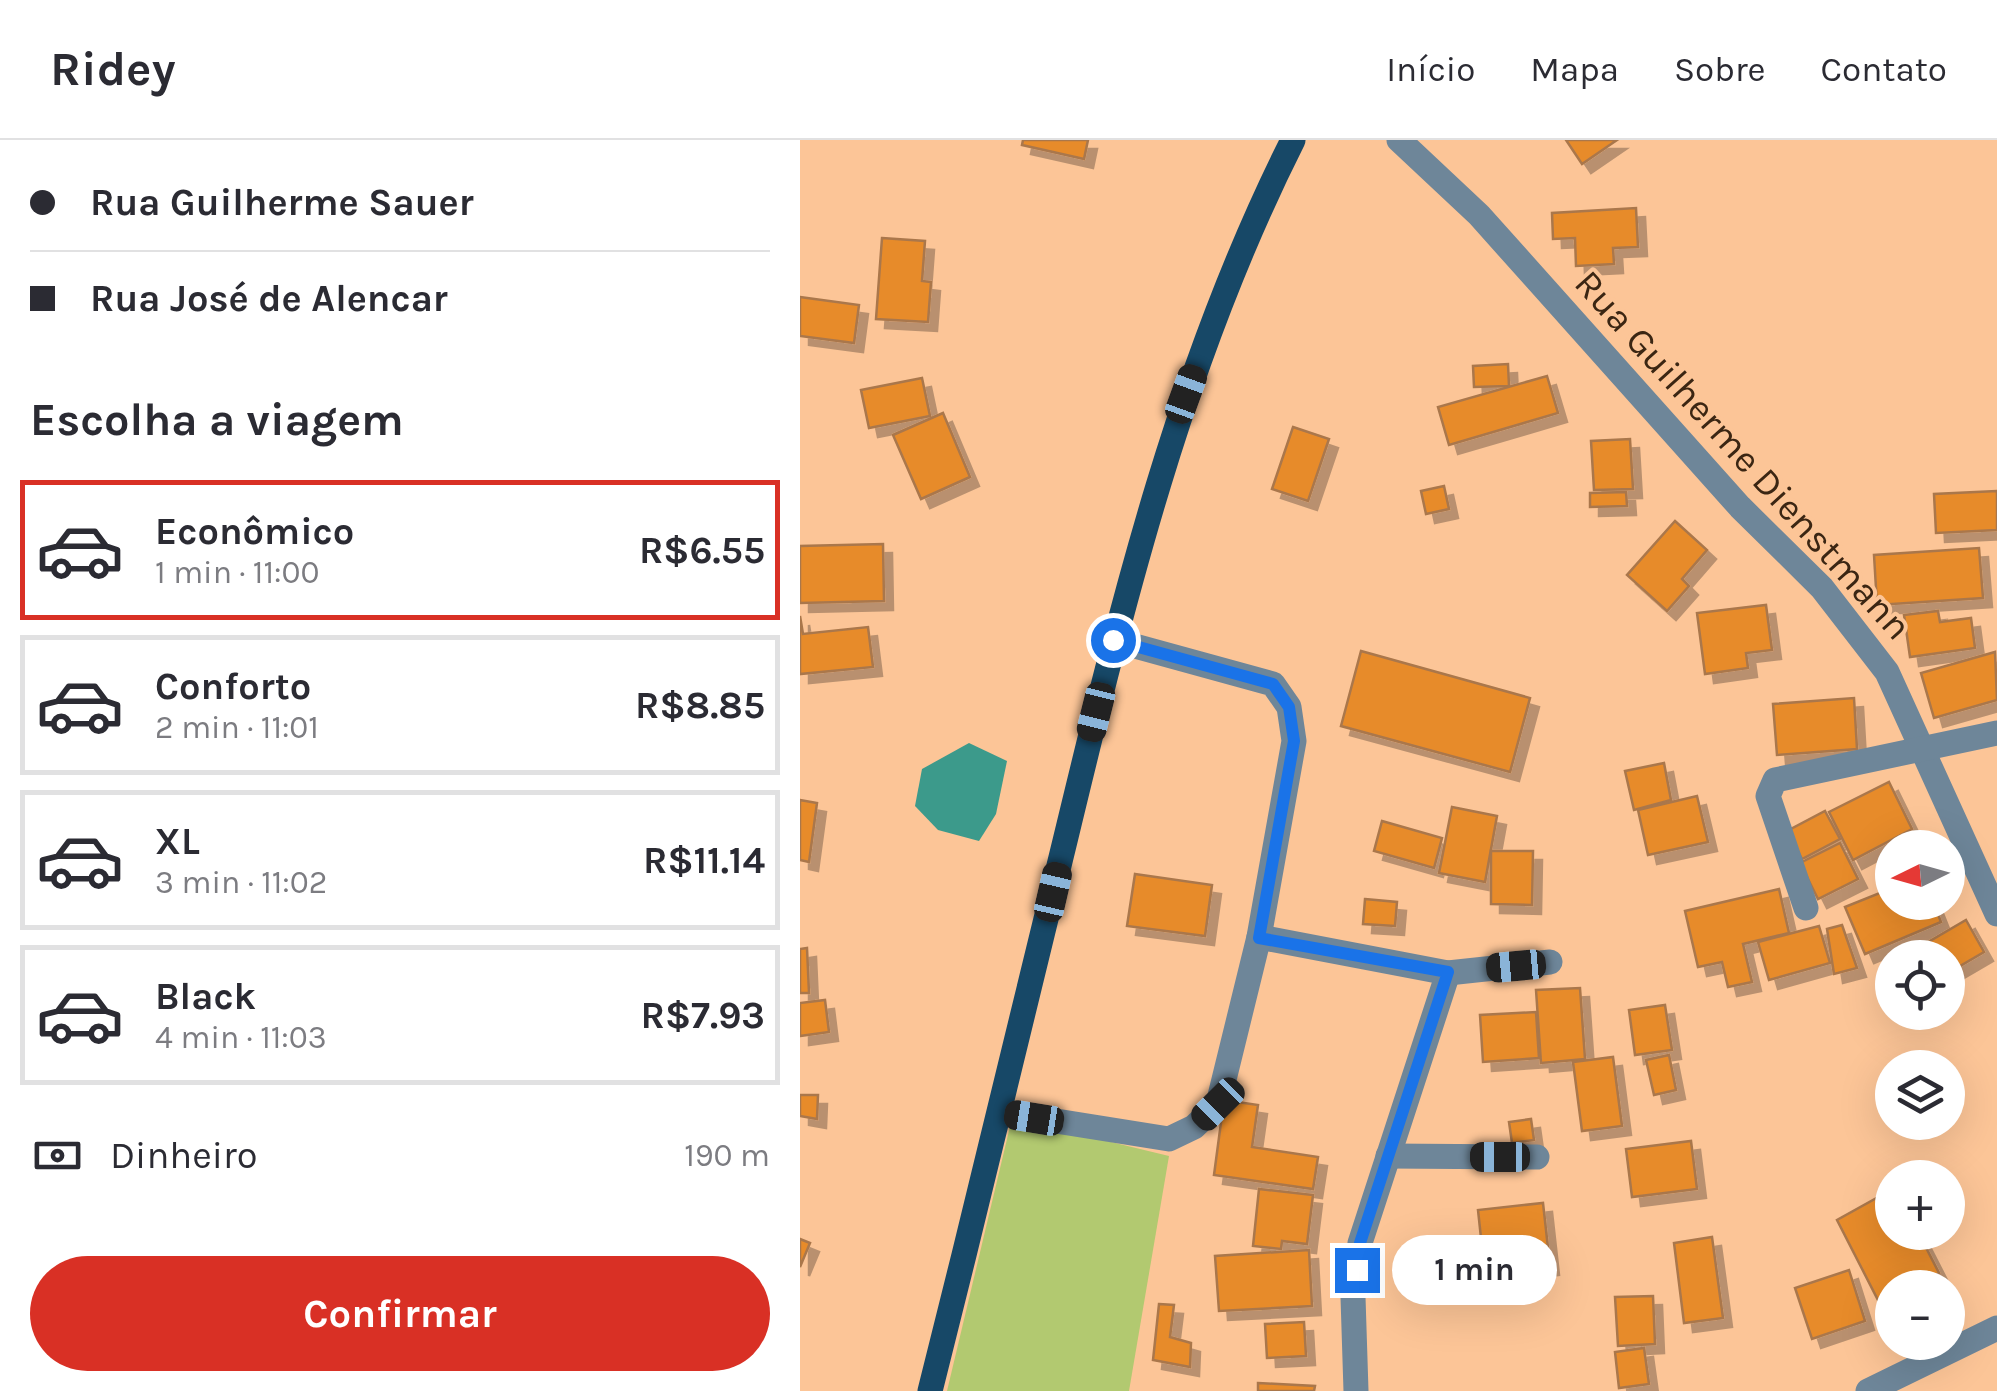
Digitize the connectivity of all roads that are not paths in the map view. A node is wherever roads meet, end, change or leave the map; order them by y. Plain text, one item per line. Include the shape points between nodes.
1 (1293, 140) edge
2 (1399, 140) edge
3 (1113, 640) junction
4 (1997, 733) edge
5 (1924, 751) junction
6 (1806, 908) dead end
7 (1997, 914) edge
8 (1259, 938) junction
9 (1550, 962) dead end
10 (1448, 972) junction
11 (1000, 1112) junction
12 (1388, 1156) junction
13 (1537, 1158) dead end
14 (1997, 1328) edge
15 (930, 1391) edge
16 (1356, 1391) edge
17 (1868, 1391) edge

1 - 3 main road via 1249,227 1178,419
2 - 5 street, Rua Guilherme Dienstmann via 1479,214 1740,507 1822,588 1887,672
3 - 8 street via 1273,684 1289,707 1294,741
3 - 11 main road
4 - 5 street
5 - 6 street via 1775,780 1768,796
5 - 7 street, Rua Guilherme Dienstmann
8 - 10 street
8 - 11 street via 1218,1104 1194,1127 1169,1139
9 - 10 street
10 - 12 street
11 - 15 main road
12 - 13 street
12 - 16 street via 1360,1243
14 - 17 street

